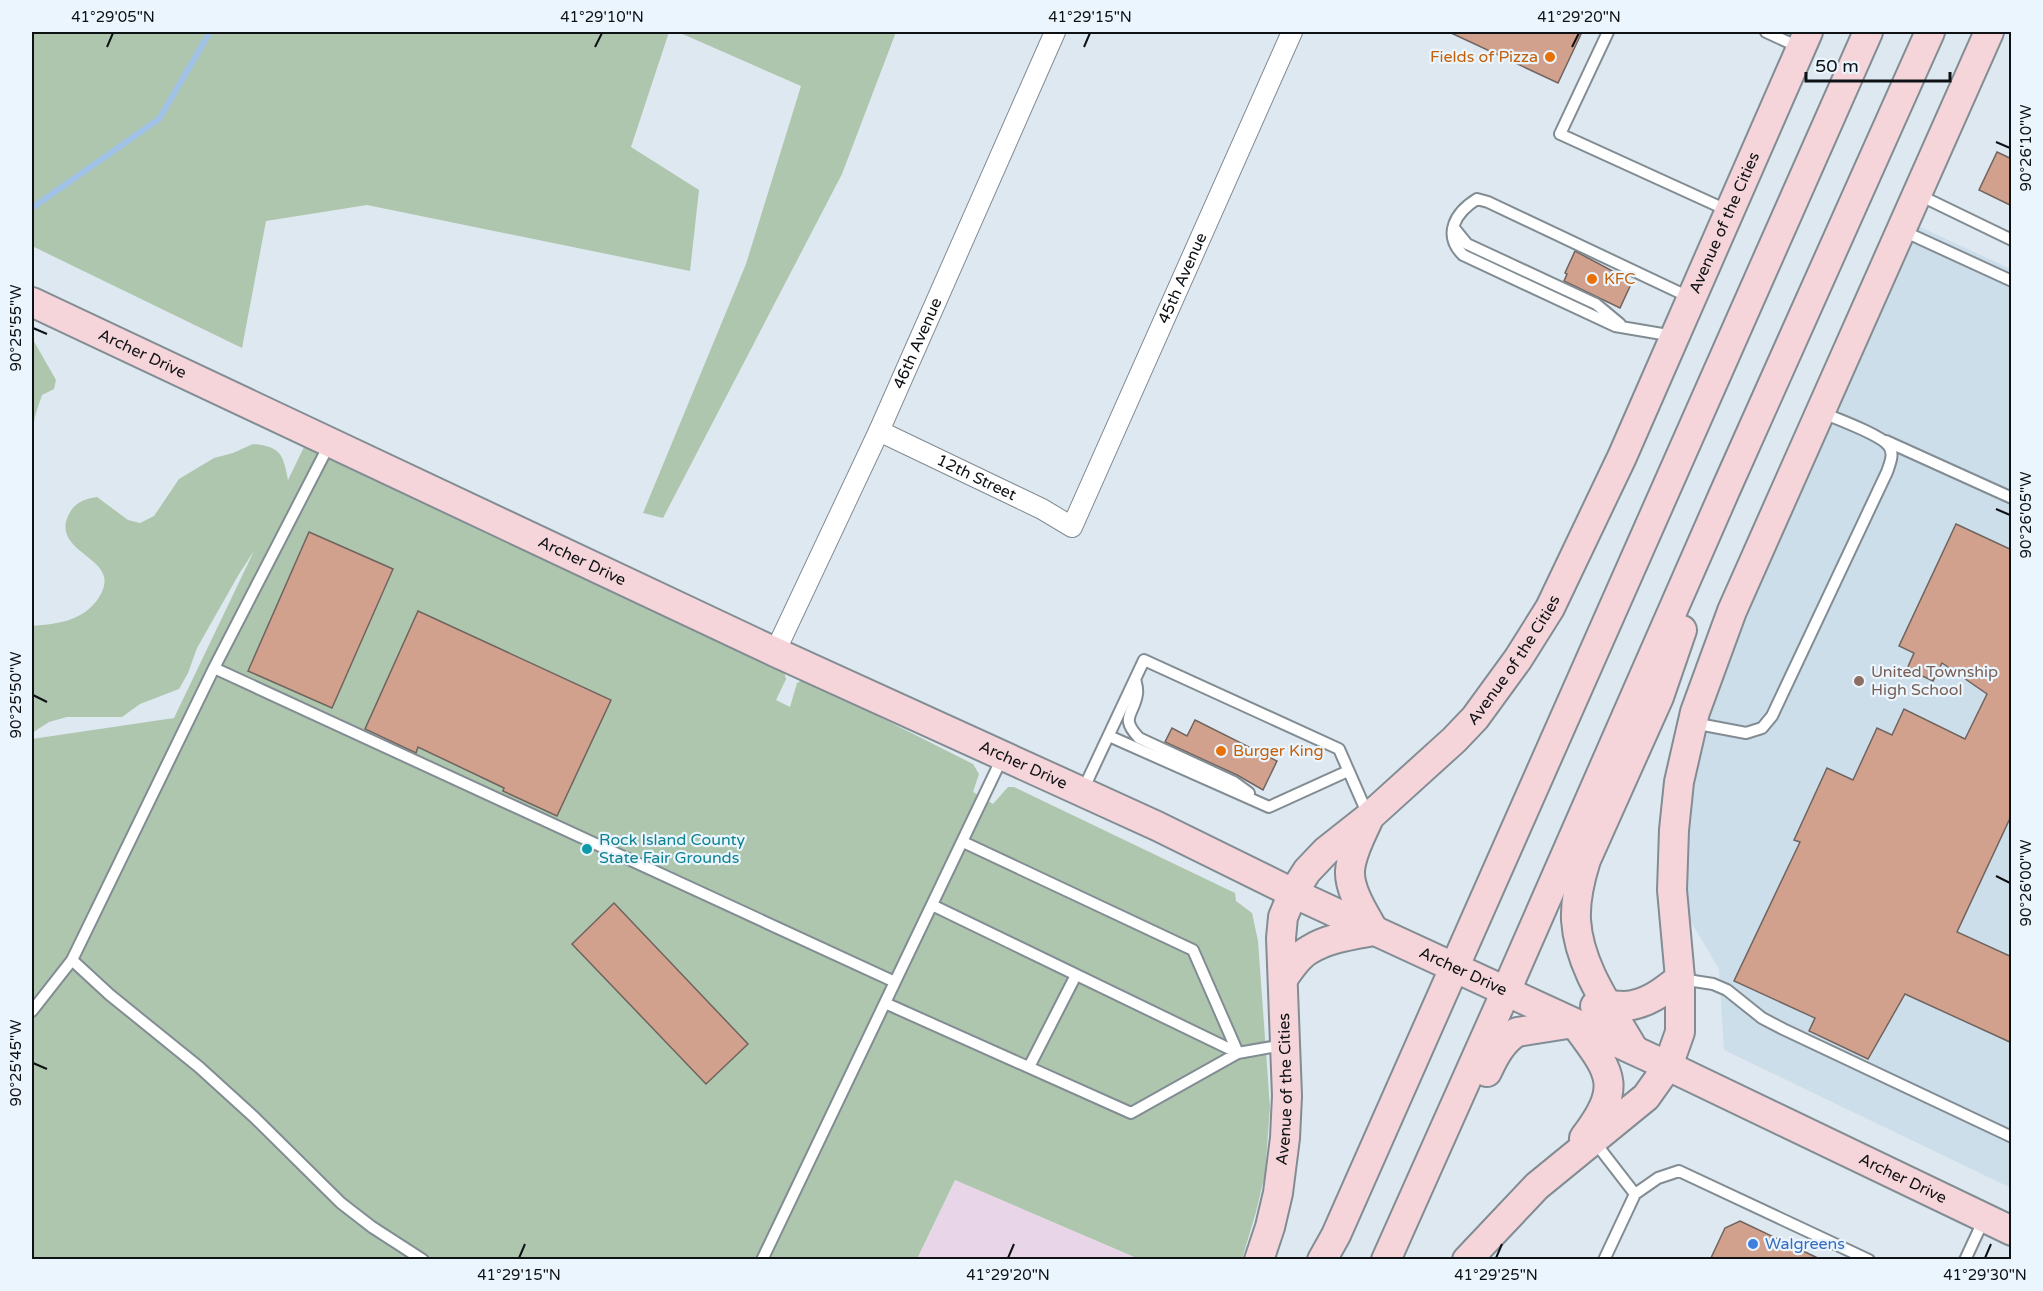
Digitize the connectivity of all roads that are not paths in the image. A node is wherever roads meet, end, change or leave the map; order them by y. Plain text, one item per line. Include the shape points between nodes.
1 (1055, 32) edge
2 (1292, 32) edge
3 (1608, 32) edge
4 (1766, 32) edge
5 (1868, 32) edge
6 (1930, 32) edge
7 (1989, 32) edge
8 (1804, 40) edge
9 (1917, 194) junction
10 (1730, 211) junction
11 (1900, 230) junction
12 (2012, 240) edge
13 (2012, 281) edge
14 (1692, 298) junction
15 (32, 302) edge
16 (1675, 337) junction
17 (1820, 411) junction
18 (879, 431) junction
19 (1877, 437) junction
20 (330, 443) junction
21 (1725, 491) junction
22 (2012, 498) edge
23 (1072, 527) joint
24 (1616, 600) dead end
25 (776, 652) junction
26 (214, 668) junction
27 (1136, 678) junction
28 (1692, 722) junction
29 (1109, 736) junction
30 (1004, 756) junction
31 (1348, 771) junction
32 (1082, 792) junction
33 (1269, 807) junction
34 (1369, 817) junction
35 (963, 842) junction
36 (1293, 894) junction
37 (932, 905) junction
38 (1472, 926) junction
39 (1374, 931) junction
40 (72, 960) junction
41 (1454, 968) junction
42 (1076, 975) junction
43 (1680, 978) junction
44 (1283, 979) junction
45 (896, 982) junction
46 (1506, 992) junction
47 (885, 1003) junction
48 (1608, 1004) junction
49 (32, 1011) edge
50 (1563, 1018) junction
51 (1285, 1045) junction
52 (1634, 1050) junction
53 (1238, 1053) junction
54 (1668, 1066) junction
55 (1029, 1067) junction
56 (2012, 1137) edge
57 (1593, 1140) junction
58 (1568, 1160) junction
59 (1635, 1194) junction
60 (1984, 1219) junction
61 (2012, 1231) edge
62 (1328, 1251) edge
63 (1863, 1258) edge
64 (423, 1260) edge
65 (762, 1260) edge
66 (1259, 1260) edge
67 (1386, 1260) edge
68 (1403, 1260) edge
69 (1467, 1260) edge
70 (1604, 1260) edge
71 (1965, 1260) edge

1 - 18 street, 46th Avenue
2 - 23 street, 45th Avenue
3 - 10 lane via 1560,134
4 - 8 lane
5 - 38 street
6 - 21 street
7 - 9 street
8 - 10 street, Avenue of the Cities
9 - 11 street
9 - 12 lane
10 - 14 street, Avenue of the Cities
11 - 13 lane
11 - 17 street
14 - 16 street, Avenue of the Cities
14 - 16 lane via 1488,202 1477,199 1460,213 1453,238 1463,255 1615,326
15 - 20 street, Archer Drive
16 - 34 street, Avenue of the Cities via 1550,608 1518,659 1475,718
17 - 19 lane
17 - 28 street via 1731,611
18 - 23 street, 12th Street
18 - 25 street, 46th Avenue
19 - 22 lane
19 - 28 lane via 1889,445 1892,458 1887,472 1772,716 1762,728 1746,733
20 - 25 street, Archer Drive
20 - 26 lane
21 - 46 street
21 - 48 street via 1669,670 1596,836 1580,882 1576,920 1579,937 1588,968
24 - 38 street
25 - 30 street, Archer Drive
26 - 40 lane
26 - 45 lane
27 - 29 lane
27 - 31 lane via 1144,660 1339,749
27 - 33 lane via 1137,693 1128,715 1129,728 1139,738 1234,782
28 - 43 street via 1674,830 1672,890
29 - 32 lane
29 - 33 lane
30 - 32 street, Archer Drive
30 - 35 lane
31 - 33 lane
31 - 34 lane
32 - 36 street, Archer Drive
34 - 36 street, Avenue of the Cities via 1307,870
34 - 39 street via 1350,872 1360,905
35 - 37 lane
35 - 53 lane via 1193,950
36 - 39 street, Archer Drive
36 - 44 street, Avenue of the Cities via 1283,916
37 - 42 lane
37 - 45 lane
38 - 41 street
39 - 41 street, Archer Drive
39 - 44 street via 1337,938 1308,950
40 - 49 lane
40 - 64 lane via 199,1067 341,1203
41 - 46 street, Archer Drive
41 - 62 street
42 - 53 lane
42 - 55 lane
43 - 48 street via 1641,1004
43 - 54 street via 1680,1032
43 - 56 lane via 1727,990 1783,1029
44 - 51 street, Avenue of the Cities
45 - 47 lane
46 - 50 street, Archer Drive
46 - 67 street
47 - 55 lane
47 - 65 lane
48 - 50 street
48 - 52 street
50 - 52 street, Archer Drive
50 - 58 street via 1604,1064 1609,1081 1609,1093 1599,1118
50 - 68 street via 1517,1032 1495,1055
51 - 53 lane
51 - 66 street, Avenue of the Cities via 1283,1165
52 - 54 street, Archer Drive
53 - 55 lane via 1131,1113
54 - 57 street via 1646,1097
54 - 60 street, Archer Drive
57 - 58 street
57 - 59 lane
58 - 69 street via 1530,1192
59 - 63 lane via 1658,1178 1679,1171
59 - 70 lane
60 - 61 street, Archer Drive
60 - 71 lane

